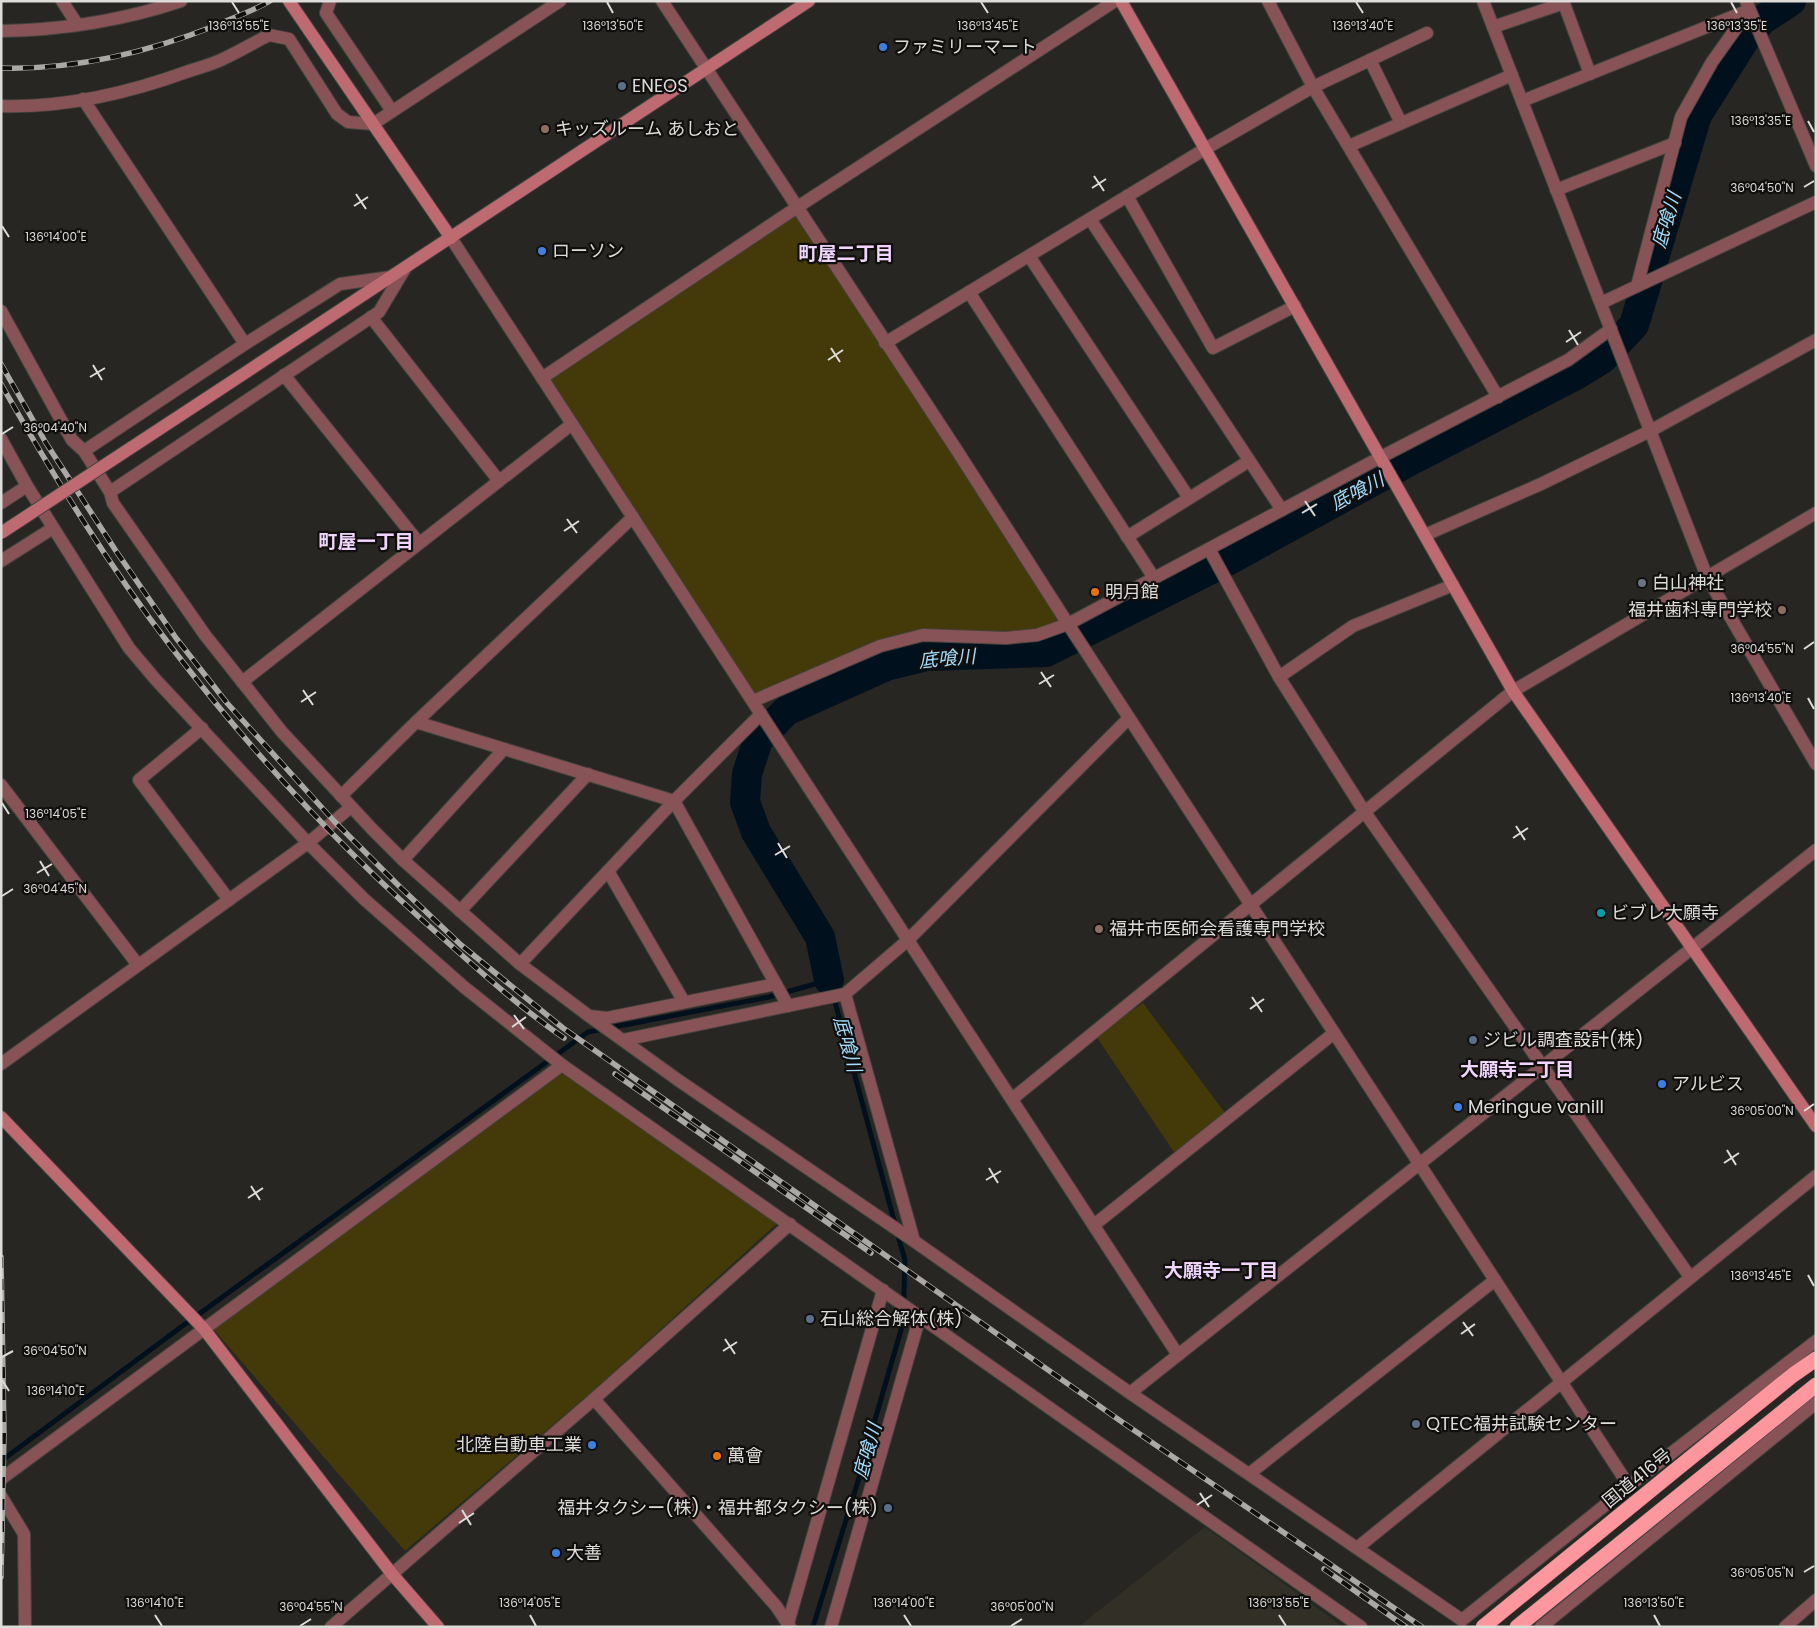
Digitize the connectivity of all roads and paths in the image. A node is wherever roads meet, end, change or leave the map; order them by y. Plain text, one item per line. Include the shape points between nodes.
1 (62, 1) edge
2 (181, 1) edge
3 (289, 1) edge
4 (330, 1) edge
5 (560, 1) edge
6 (662, 1) edge
7 (810, 1) edge
8 (1116, 1) edge
9 (1122, 1) edge
10 (1268, 1) edge
11 (1483, 1) edge
12 (1564, 2) edge
13 (1748, 6) edge
14 (77, 24) junction
15 (1493, 27) junction
16 (1, 31) edge
17 (1427, 33) dead end
18 (1370, 60) junction
19 (706, 69) junction
20 (1590, 74) junction
21 (1512, 75) junction
22 (1314, 87) junction
23 (83, 99) junction
24 (1522, 101) junction
25 (1, 106) edge
26 (392, 111) junction
27 (1401, 123) junction
28 (373, 124) junction
29 (1675, 143) junction
30 (1349, 146) junction
31 (1205, 149) junction
32 (1816, 166) edge
33 (1556, 190) junction
34 (1128, 196) junction
35 (1816, 202) edge
36 (796, 208) junction
37 (1090, 219) junction
38 (451, 238) junction
39 (1029, 256) junction
40 (406, 267) junction
41 (391, 277) junction
42 (1637, 286) junction
43 (969, 292) junction
44 (1601, 303) junction
45 (1295, 306) junction
46 (1, 311) edge
47 (371, 318) junction
48 (1611, 329) junction
49 (1816, 340) edge
50 (885, 343) junction
51 (245, 344) junction
52 (284, 375) junction
53 (542, 378) junction
54 (1498, 397) junction
55 (572, 424) junction
56 (1650, 431) junction
57 (1, 439) edge
58 (84, 451) junction
59 (1381, 457) junction
60 (1250, 461) junction
61 (499, 481) junction
62 (26, 486) junction
63 (110, 492) junction
64 (1189, 498) junction
65 (1, 503) edge
66 (1282, 510) junction
67 (1816, 513) edge
68 (633, 518) junction
69 (53, 528) junction
70 (1, 533) edge
71 (1426, 536) junction
72 (1127, 537) junction
73 (419, 543) junction
74 (1209, 549) junction
75 (1, 561) edge
76 (1707, 577) junction
77 (1154, 578) junction
78 (1453, 585) junction
79 (1068, 624) junction
80 (1279, 677) junction
81 (242, 682) junction
82 (1513, 691) junction
83 (753, 701) junction
84 (761, 714) junction
85 (1129, 718) junction
86 (416, 722) junction
87 (202, 728) junction
88 (504, 749) junction
89 (1816, 764) edge
90 (588, 774) junction
91 (1, 785) edge
92 (341, 796) junction
93 (674, 801) junction
94 (351, 807) junction
95 (1364, 811) junction
96 (308, 843) junction
97 (1816, 850) edge
98 (403, 860) junction
99 (608, 871) junction
100 (229, 900) junction
101 (1250, 904) junction
102 (460, 911) junction
103 (908, 940) junction
104 (1692, 947) junction
105 (520, 964) junction
106 (138, 965) junction
107 (776, 984) junction
108 (845, 994) junction
109 (684, 1002) junction
110 (788, 1006) junction
111 (589, 1016) junction
112 (1334, 1033) junction
113 (623, 1040) junction
114 (1, 1064) edge
115 (562, 1065) junction
116 (1544, 1066) junction
117 (1012, 1099) junction
118 (4, 1124) edge
119 (1816, 1126) edge
120 (1420, 1165) junction
121 (1816, 1176) edge
122 (790, 1224) junction
123 (1094, 1226) junction
124 (914, 1241) junction
125 (1690, 1277) junction
126 (1495, 1280) junction
127 (883, 1290) junction
128 (920, 1316) junction
129 (204, 1328) junction
130 (1816, 1341) edge
131 (1178, 1355) junction
132 (1816, 1359) edge
133 (1561, 1382) junction
134 (1816, 1384) edge
135 (1130, 1393) junction
136 (594, 1399) junction
137 (1816, 1403) edge
138 (1249, 1474) junction
139 (1, 1479) edge
140 (1629, 1486) junction
141 (1, 1496) edge
142 (1357, 1548) junction
143 (392, 1574) junction
144 (1816, 1600) edge
145 (1469, 1615) junction
146 (788, 1626) edge
147 (25, 1627) edge
148 (331, 1627) edge
149 (438, 1627) edge
150 (831, 1627) edge
151 (1361, 1627) edge
152 (1483, 1627) edge
153 (1517, 1627) edge
154 (1540, 1627) edge
155 (1785, 1627) edge

1 - 14 street
2 - 14 street via 157,9
3 - 28 street
4 - 26 street via 326,13
5 - 26 street
6 - 19 street
7 - 19 street
8 - 36 street
9 - 31 street
10 - 22 street
11 - 15 street
12 - 15 street
12 - 20 street
13 - 20 street
13 - 29 street via 1681,117
13 - 32 street
14 - 16 street
15 - 21 street
17 - 18 street
18 - 22 street
18 - 27 street
19 - 36 street
19 - 38 street
20 - 24 street
21 - 24 street
21 - 27 street
22 - 30 street
22 - 31 street
23 - 25 street via 26,107
23 - 28 street via 165,80 224,59 269,34 288,39 337,114 348,122
23 - 51 street
24 - 33 street
26 - 28 street
27 - 30 street
28 - 38 street
29 - 33 street
29 - 42 street
30 - 54 street
31 - 34 street
31 - 45 street
33 - 44 street
34 - 37 street
34 - 45 street via 1213,348
35 - 42 street
36 - 50 street
36 - 53 street
37 - 39 street
37 - 60 street
38 - 40 street
38 - 53 street
39 - 43 street
39 - 64 street
40 - 41 street
40 - 47 street via 379,312
41 - 51 street via 340,284
41 - 70 street, bridge
42 - 44 street
43 - 50 street
43 - 72 street
44 - 48 street
45 - 59 street
46 - 58 street via 72,440
47 - 52 street
47 - 61 street
48 - 54 street via 1568,360
48 - 56 street
49 - 56 street
50 - 79 street
51 - 58 street
52 - 63 street
52 - 73 street
53 - 55 street
54 - 59 street
55 - 61 street
55 - 68 street
56 - 71 street
56 - 76 street
57 - 62 street
58 - 63 street
59 - 66 street
59 - 71 street
60 - 64 street
60 - 66 street
61 - 73 street
62 - 65 street
62 - 69 street
63 - 81 street via 113,503
64 - 72 street
66 - 74 street
67 - 76 street
68 - 83 street
68 - 86 street
69 - 75 street
69 - 87 street via 129,648
71 - 78 street
72 - 77 street
73 - 81 street
74 - 77 street
74 - 80 street
76 - 82 street
76 - 89 street
77 - 79 street
78 - 80 street via 1353,626
78 - 82 street
79 - 83 street via 1037,636 923,635 880,646
79 - 85 street
80 - 95 street
81 - 92 street via 282,732
82 - 95 street
82 - 104 street
83 - 84 street
84 - 93 street
84 - 103 street
85 - 101 street
85 - 103 street
86 - 88 street
86 - 92 street
87 - 96 street
87 - 100 street via 139,780
88 - 90 street
88 - 98 street
90 - 93 street
90 - 102 street
91 - 106 street
92 - 94 street
93 - 99 street
93 - 107 street
94 - 96 street
94 - 98 street
95 - 101 street
95 - 116 street
96 - 100 street
96 - 115 street via 402,934
97 - 104 street
98 - 102 street
99 - 105 street
99 - 109 street
100 - 106 street
101 - 112 street
101 - 117 street
102 - 105 street
103 - 108 street
103 - 117 street
104 - 116 street
104 - 119 street
105 - 111 street
106 - 114 street
107 - 109 street
107 - 110 street
108 - 110 street
108 - 124 street
109 - 111 street via 607,1018
110 - 113 street
111 - 113 street
112 - 120 street
112 - 123 street
113 - 124 street
115 - 122 street
115 - 129 street
116 - 120 street
116 - 125 street
117 - 123 street
118 - 129 street
120 - 126 street
120 - 131 street
121 - 125 street
122 - 127 street
122 - 136 street
123 - 131 street
124 - 135 street
125 - 133 street
126 - 133 street
126 - 138 street
127 - 128 street
127 - 146 street
128 - 150 street
128 - 151 street
129 - 139 street
129 - 143 street
130 - 140 street
131 - 135 street
132 - 152 highway, 国道416号, bridge
133 - 140 street
133 - 142 street
134 - 153 highway
135 - 138 street
136 - 143 street
136 - 146 street via 776,1606
137 - 154 street
138 - 142 street
140 - 145 street
141 - 147 street via 24,1534
142 - 145 street via 1462,1620
143 - 148 street
143 - 149 street
144 - 155 street
145 - 152 street

